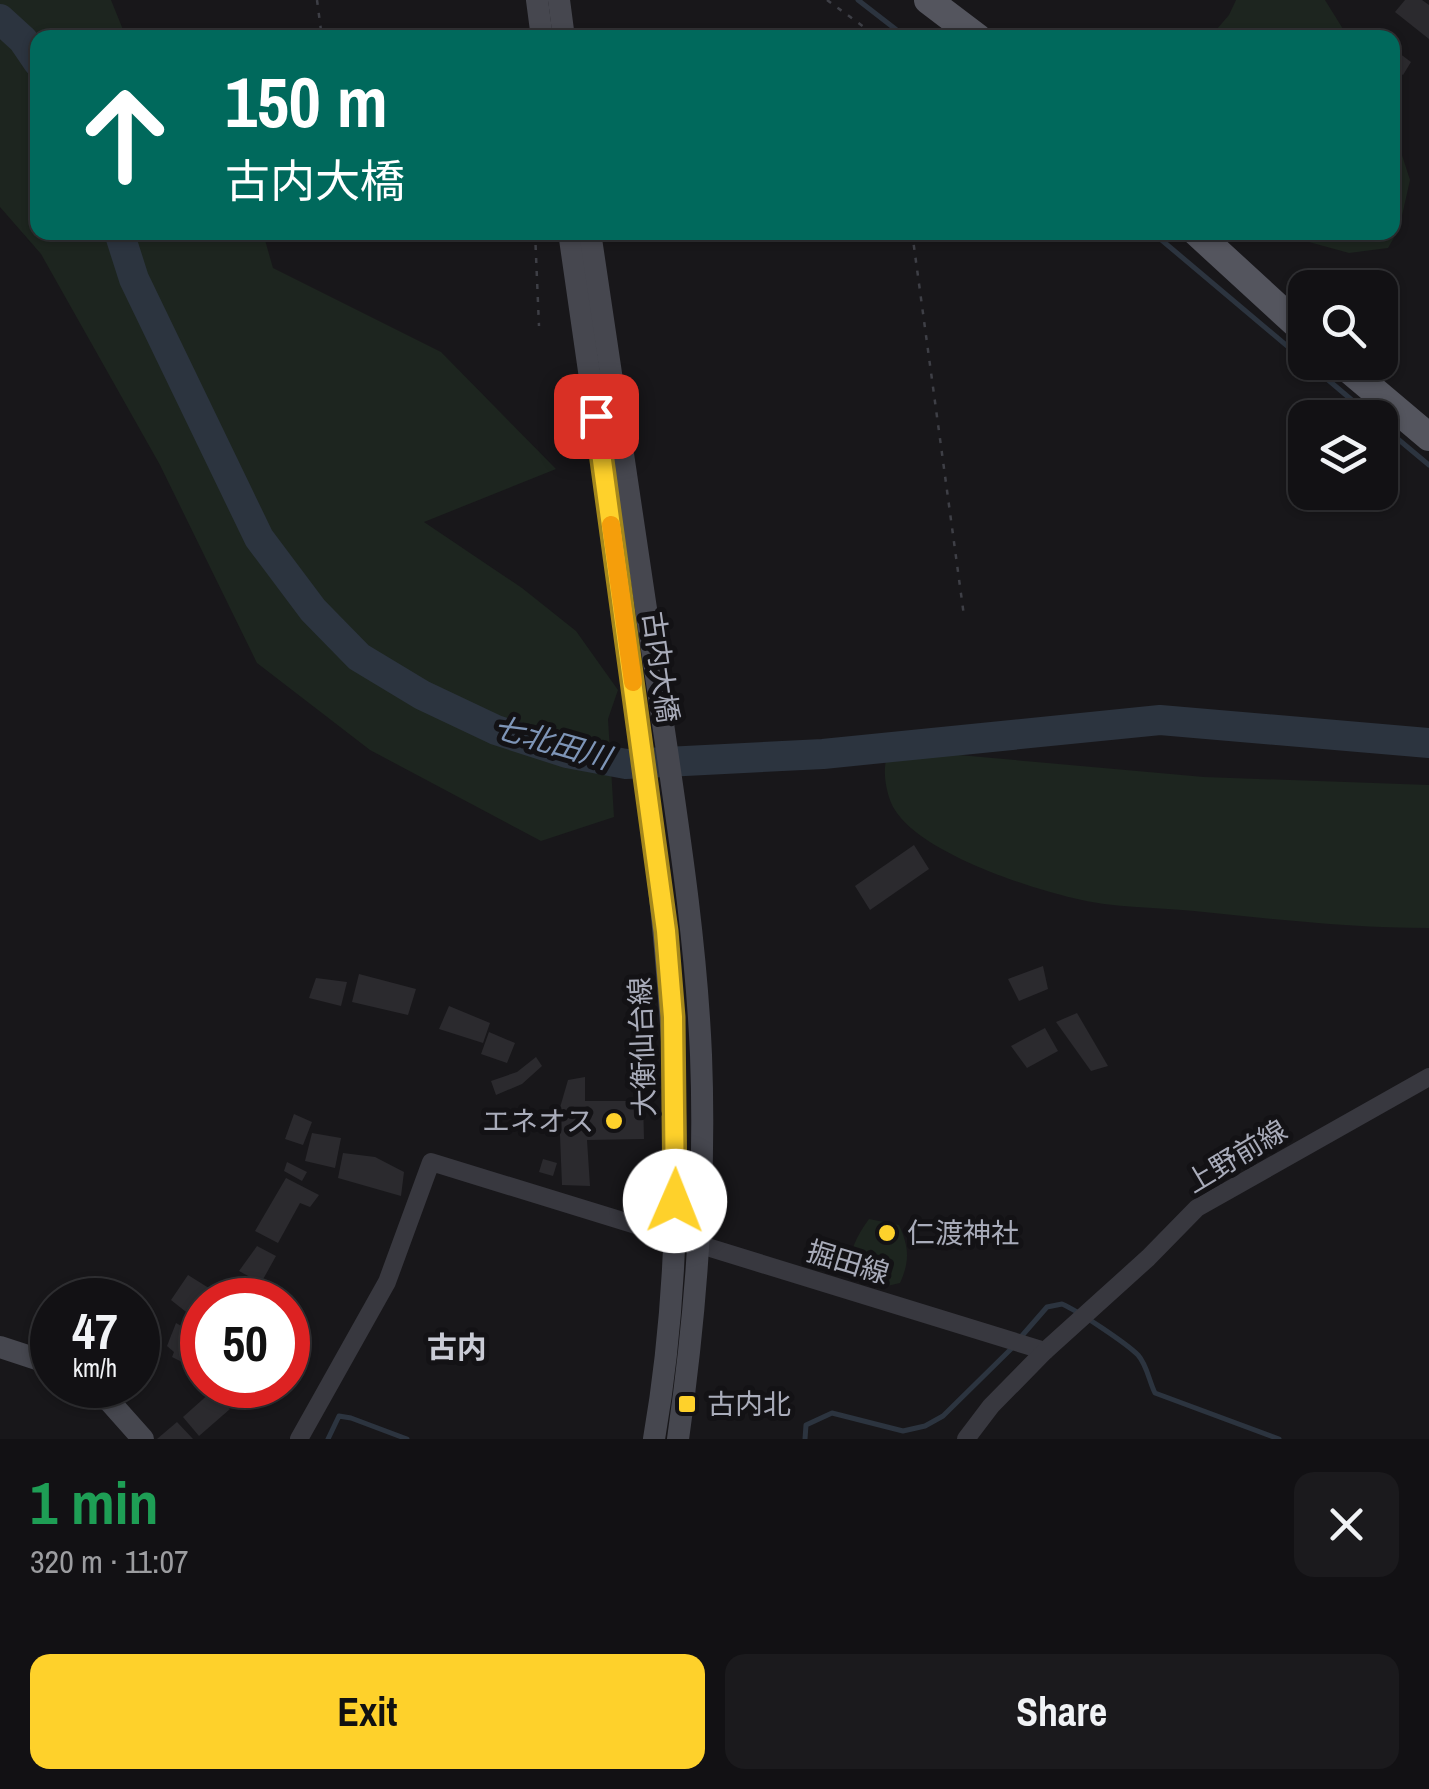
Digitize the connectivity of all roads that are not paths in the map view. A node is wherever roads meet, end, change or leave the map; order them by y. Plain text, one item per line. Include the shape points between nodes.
1 (537, 0) edge
2 (559, 0) edge
3 (928, 0) edge
4 (541, 30) edge
5 (563, 30) edge
6 (967, 30) edge
7 (570, 240) edge
8 (591, 240) edge
9 (1205, 240) edge
10 (1288, 316) edge
11 (1361, 380) edge
12 (1429, 437) edge
13 (678, 829) joint
14 (654, 832) joint
15 (682, 855) junction
16 (658, 858) junction
17 (1429, 1077) edge
18 (674, 1237) junction
19 (698, 1245) junction
20 (0, 1346) edge
21 (1036, 1348) junction
22 (30, 1356) edge
23 (115, 1408) edge
24 (143, 1439) edge
25 (300, 1439) edge
26 (654, 1439) edge
27 (678, 1439) edge
28 (966, 1439) edge

1 - 4 main road
2 - 5 main road
3 - 6 main road
7 - 14 main road, 古内大橋
8 - 13 main road, 古内大橋
9 - 10 main road
11 - 12 main road
13 - 15 main road, 大衡仙台線
14 - 16 main road, 大衡仙台線
15 - 16 main road
15 - 19 main road, 大衡仙台線 via 701,1060
16 - 18 main road, 大衡仙台線 via 673,1017
17 - 21 street, 上野前線 via 1198,1208 1074,1325
18 - 19 street, 掘田線
18 - 25 street, 掘田線 via 431,1162 387,1282
18 - 26 main road, 大衡仙台線 via 667,1360
19 - 21 street, 掘田線
19 - 27 main road, 大衡仙台線
20 - 22 main road
21 - 28 street
23 - 24 main road

